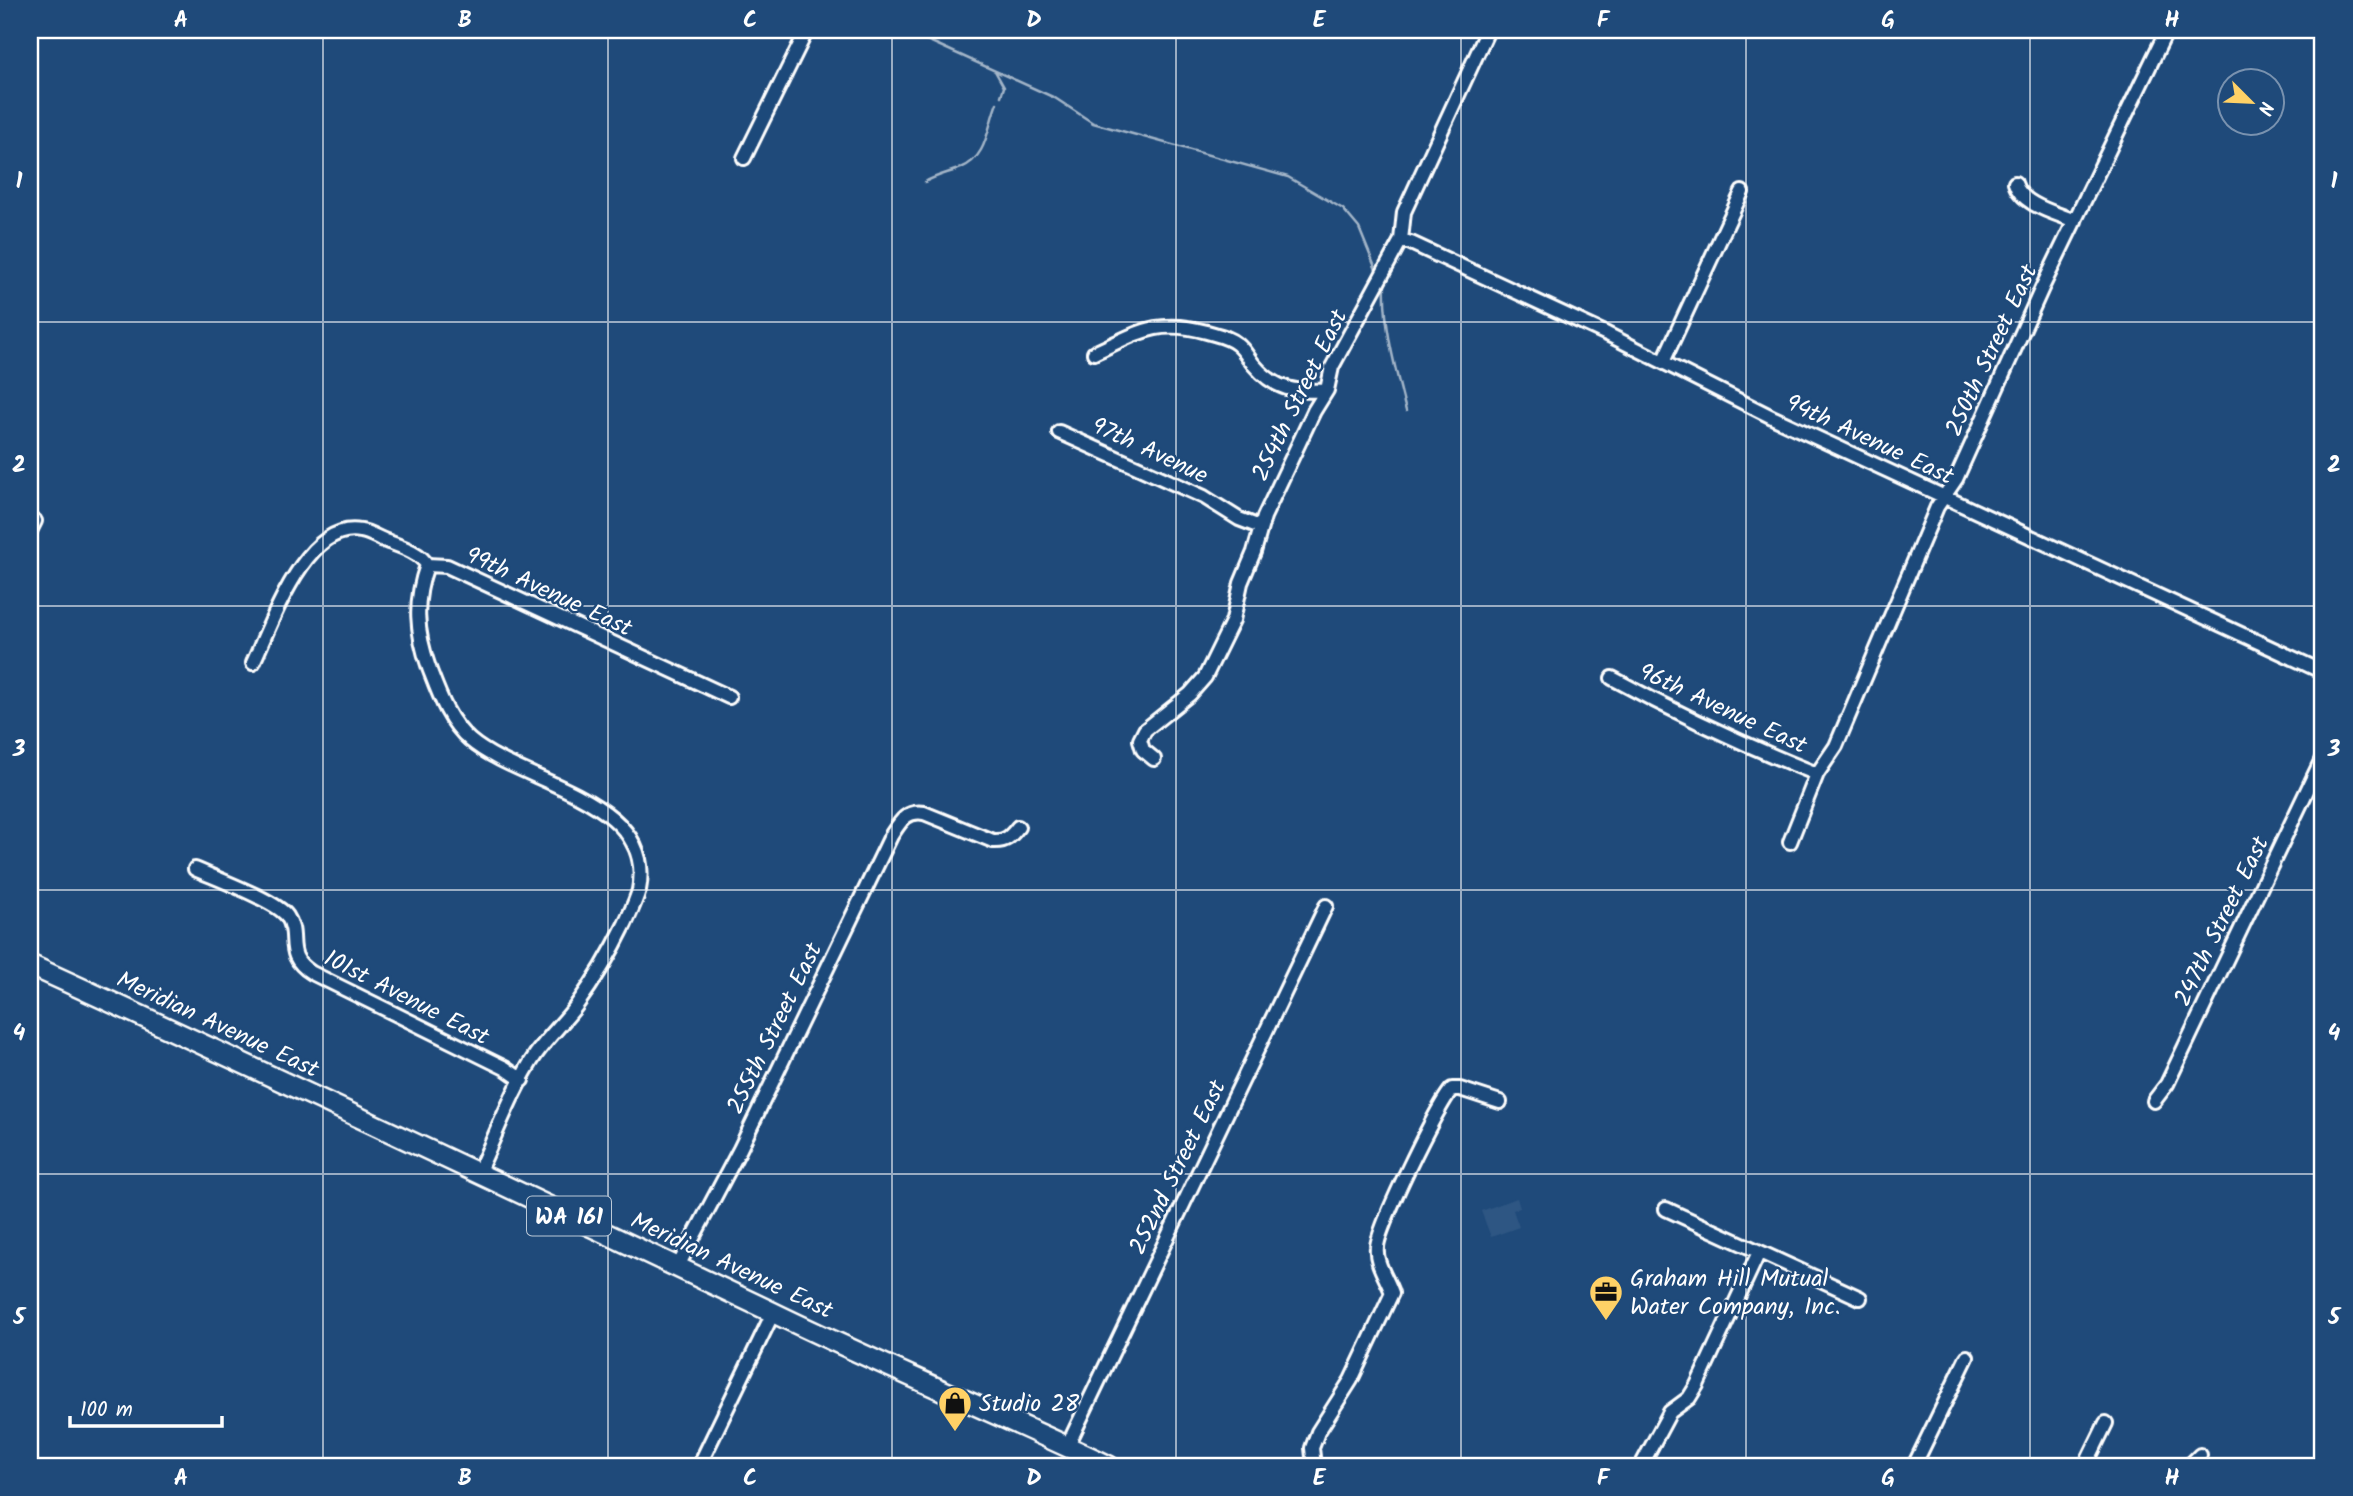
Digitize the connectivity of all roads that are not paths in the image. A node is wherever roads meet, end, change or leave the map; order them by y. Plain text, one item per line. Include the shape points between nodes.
1 (807, 30) edge
2 (1488, 30) edge
3 (2167, 30) edge
4 (744, 158) dead end
5 (2015, 183) dead end
6 (1742, 192) dead end
7 (2075, 221) junction
8 (1401, 240) junction
9 (1094, 353) dead end
10 (1663, 362) junction
11 (1327, 390) junction
12 (1059, 432) dead end
13 (1945, 496) junction
14 (1260, 527) junction
15 (427, 565) junction
16 (253, 663) dead end
17 (2323, 672) edge
18 (1612, 678) dead end
19 (729, 697) dead end
20 (2323, 757) edge
21 (1154, 759) dead end
22 (1817, 775) junction
23 (1018, 827) dead end
24 (1790, 842) dead end
25 (195, 869) dead end
26 (1326, 906) dead end
27 (30, 965) edge
28 (522, 1080) junction
29 (2154, 1101) dead end
30 (1500, 1102) dead end
31 (478, 1173) junction
32 (1666, 1209) dead end
33 (1759, 1252) junction
34 (678, 1266) junction
35 (1860, 1298) dead end
36 (773, 1313) junction
37 (1967, 1357) dead end
38 (2106, 1423) dead end
39 (1067, 1447) junction
40 (2200, 1455) dead end
41 (699, 1466) edge
42 (1109, 1466) edge
43 (1314, 1466) edge
44 (1641, 1466) edge
45 (1914, 1466) edge
46 (2085, 1466) edge
47 (2189, 1466) edge

1 - 4 street
2 - 8 street, 254th Street East via 1404,212
3 - 7 street, 250th Street East
5 - 7 street via 2026,199
6 - 10 street
7 - 13 street, 250th Street East
8 - 10 street, 94th Avenue East
8 - 11 street, 254th Street East via 1332,367
9 - 11 street via 1160,326 1194,328 1234,341 1277,383 1300,393
10 - 13 street, 94th Avenue East
11 - 14 street, 254th Street East
12 - 14 street, 97th Avenue
13 - 17 street, 94th Avenue East
13 - 22 street, 250th Street East via 1836,746
14 - 21 street, 254th Street East via 1233,620 1205,677 1145,730 1140,740 1143,750
15 - 16 street, 99th Avenue East via 362,531 344,531 320,544 299,566
15 - 19 street, 99th Avenue East via 447,566
15 - 28 street via 419,597 418,631 456,727 485,751 579,796 611,817 630,835 637,853 639,890 621,932 595,978
18 - 22 street, 96th Avenue East
20 - 29 street, 247th Street East via 2167,1084
22 - 24 street, 250th Street East
23 - 34 street, 255th Street East via 1006,839 993,841 924,813 912,812 904,818
25 - 28 street, 101st Avenue East via 286,914 294,954 305,969
26 - 39 street, 252nd Street East
27 - 31 main road, Meridian Avenue East / WA 161
28 - 31 street
30 - 43 street via 1452,1089 1436,1115 1377,1245 1392,1293 1351,1380 1318,1432 1312,1448
31 - 34 main road, Meridian Avenue East / WA 161
32 - 33 street
33 - 35 street
33 - 44 street via 1697,1385 1689,1398 1670,1412
34 - 36 main road, Meridian Avenue East / WA 161
36 - 39 main road, Meridian Avenue East / WA 161
36 - 41 street
37 - 45 street
38 - 46 street
39 - 42 main road, Meridian Avenue East / WA 161
40 - 47 street

